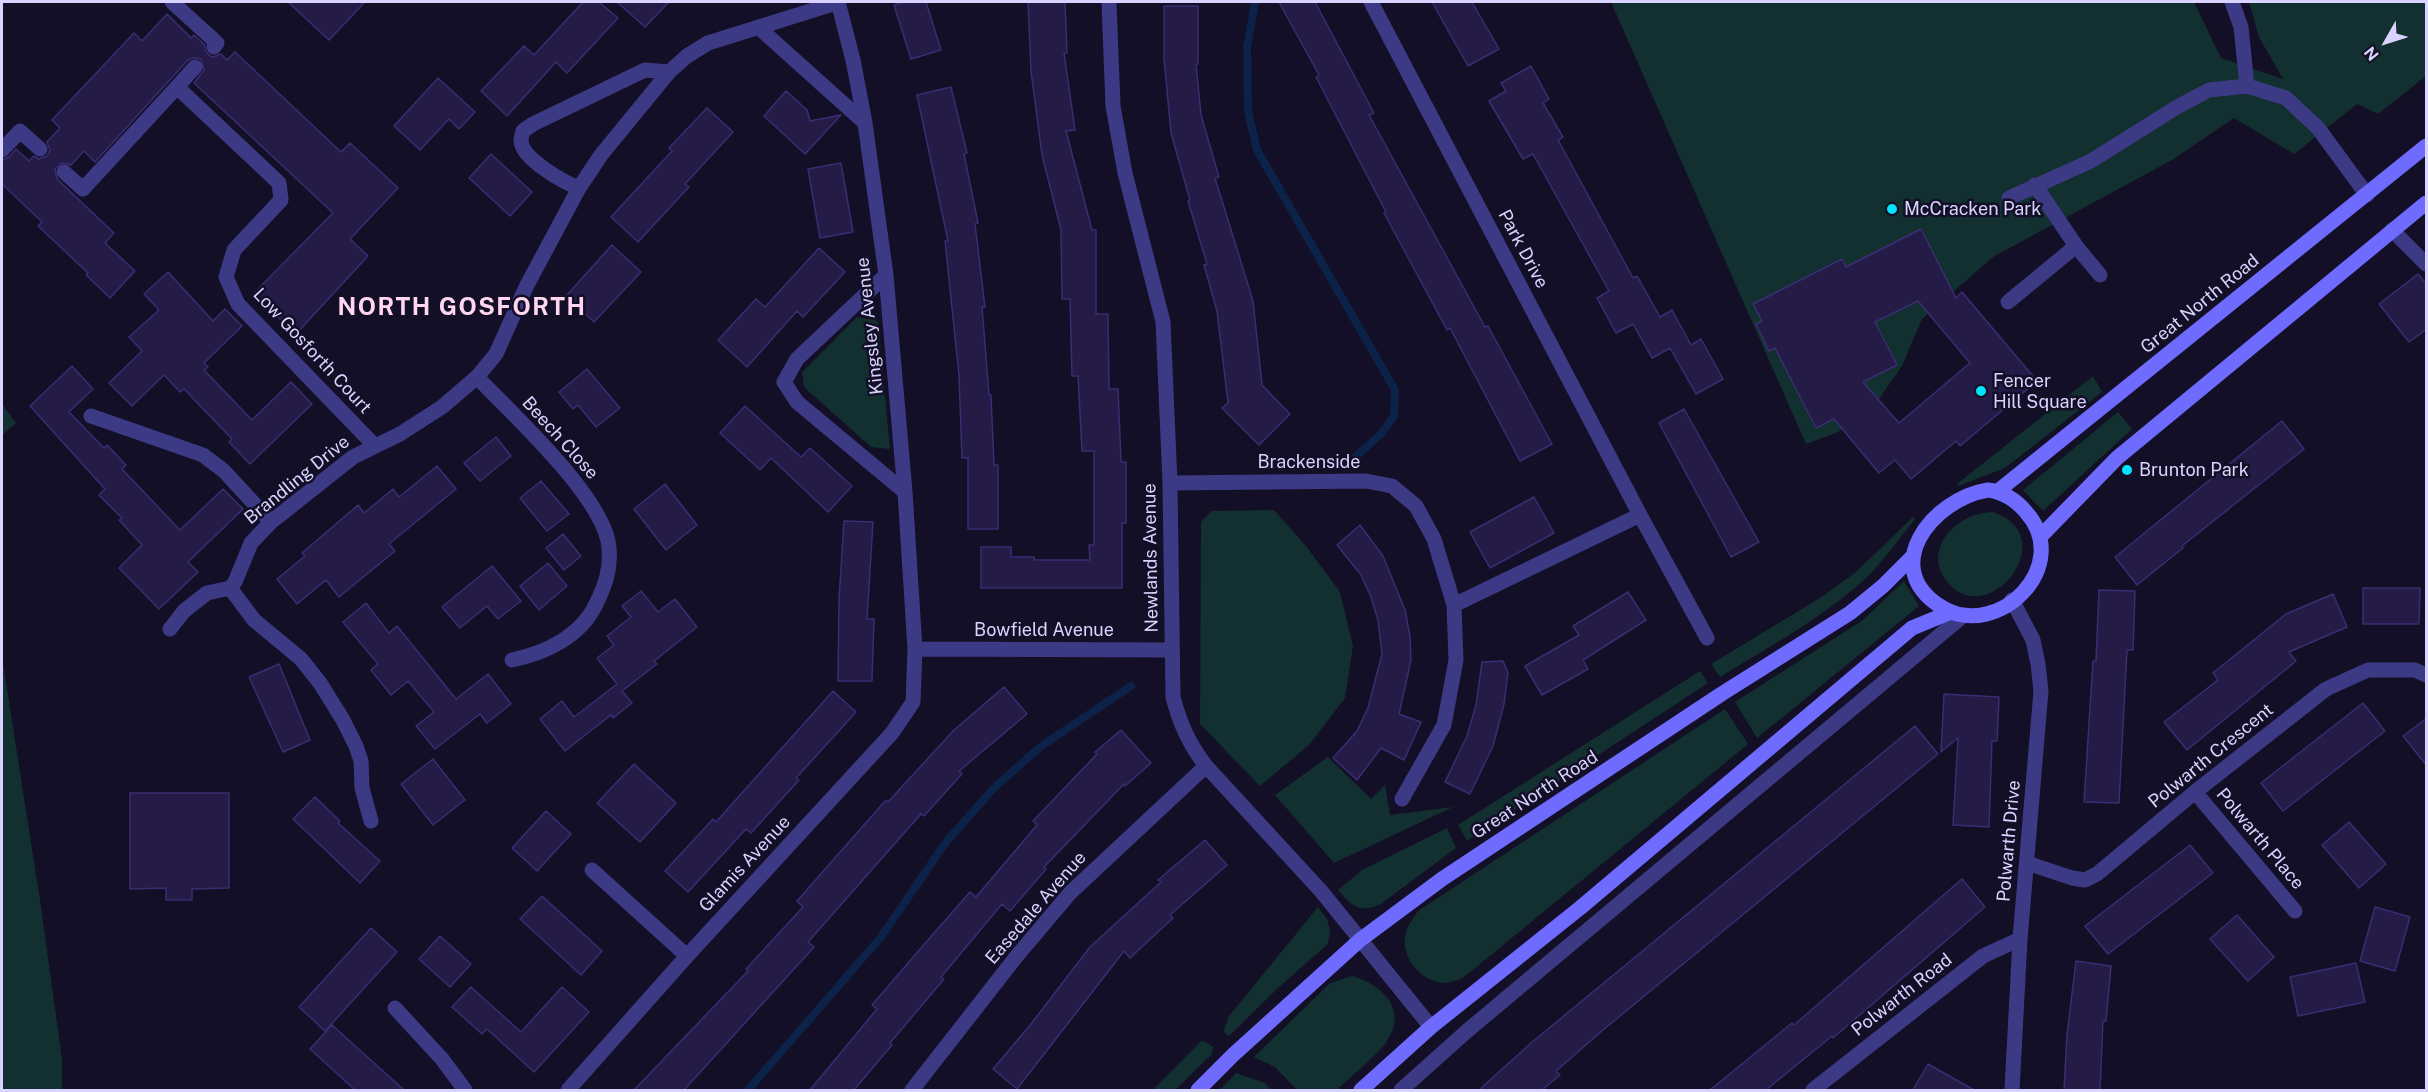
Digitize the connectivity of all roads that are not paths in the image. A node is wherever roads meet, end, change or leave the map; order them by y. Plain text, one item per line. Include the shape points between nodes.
1 (172, 2) edge
2 (839, 2) edge
3 (1109, 2) edge
4 (1371, 2) edge
5 (2232, 2) edge
6 (758, 27) junction
7 (214, 47) dead end
8 (195, 68) dead end
9 (669, 72) junction
10 (2247, 86) junction
11 (177, 87) junction
12 (865, 123) junction
13 (2427, 146) edge
14 (40, 149) dead end
15 (2, 150) edge
16 (64, 172) dead end
17 (2035, 185) junction
18 (579, 188) junction
19 (2367, 195) junction
20 (2009, 198) dead end
21 (2427, 202) edge
22 (2392, 230) junction
23 (2076, 246) junction
24 (2427, 264) edge
25 (885, 275) junction
26 (2100, 275) dead end
27 (2008, 302) dead end
28 (477, 377) junction
29 (91, 416) dead end
30 (374, 445) junction
31 (1170, 483) junction
32 (1998, 491) junction
33 (905, 492) junction
34 (1640, 514) junction
35 (271, 522) junction
36 (2040, 537) junction
37 (1912, 557) junction
38 (230, 588) junction
39 (2012, 600) junction
40 (1454, 605) junction
41 (1958, 614) junction
42 (170, 629) dead end
43 (1707, 638) dead end
44 (915, 649) junction
45 (1172, 650) junction
46 (512, 660) dead end
47 (2427, 675) edge
48 (1206, 766) junction
49 (2195, 792) junction
50 (1402, 800) dead end
51 (372, 821) dead end
52 (2027, 862) junction
53 (592, 870) dead end
54 (2295, 911) dead end
55 (2020, 939) junction
56 (1360, 940) junction
57 (687, 957) junction
58 (395, 1008) dead end
59 (1431, 1027) junction
60 (465, 1090) edge
61 (568, 1090) edge
62 (912, 1090) edge
63 (1198, 1090) edge
64 (1361, 1090) edge
65 (1401, 1090) edge
66 (1813, 1090) edge
67 (2012, 1090) edge

1 - 7 street via 217,43
2 - 6 street, Brandling Drive
2 - 12 street, Kingsley Avenue
3 - 31 street, Newlands Avenue via 1113,106 1125,173 1163,322
4 - 34 street, Park Drive
5 - 10 street via 2241,27
6 - 9 street, Brandling Drive via 708,43
6 - 12 street
8 - 11 street
9 - 18 street, Brandling Drive
9 - 18 street via 645,70 523,131 524,150 559,180
10 - 17 street via 2209,90 2177,106 2091,162
10 - 19 street via 2286,98 2318,128
11 - 16 street via 83,189
11 - 30 street, Low Gosforth Court via 279,183 281,200 234,250 225,277 238,304
12 - 25 street, Kingsley Avenue
13 - 19 main road, Great North Road
14 - 15 street via 20,131
17 - 20 street
17 - 23 street
18 - 28 street, Brandling Drive via 526,286 496,354
19 - 32 main road, Great North Road
21 - 22 main road
22 - 24 street
22 - 36 main road via 2117,458
23 - 26 street
23 - 27 street
25 - 33 street, Kingsley Avenue
25 - 33 street via 797,359 784,382 797,402
28 - 30 street, Brandling Drive via 442,407 400,434
28 - 46 street, Beech Close via 578,484 596,511 610,546 607,583 589,619 556,645
29 - 35 street via 203,455 224,471
30 - 35 street, Brandling Drive via 352,457
31 - 40 street, Brackenside via 1366,481 1392,486 1416,506 1434,539
31 - 45 street, Newlands Avenue
32 - 36 main road via 2019,504 2035,523
32 - 37 main road, Great North Road via 1979,492 1953,503 1922,532
33 - 44 street, Kingsley Avenue
34 - 40 street
34 - 43 street, Park Drive
35 - 38 street, Brandling Drive via 251,543
36 - 39 main road via 2043,555 2036,576
37 - 41 main road via 1924,591 1934,602
37 - 56 main road, Great North Road via 1850,613 1442,879
38 - 42 street via 207,593 184,611
38 - 51 street via 254,620 301,659 343,720 361,761 362,788
39 - 41 main road via 1994,611 1974,616
39 - 52 street, Polwarth Drive via 2033,640 2041,691
40 - 50 street, Brackenside via 1456,660 1444,725
41 - 59 main road via 1912,628 1589,900
41 - 65 street
44 - 45 street, Bowfield Avenue
44 - 57 street, Glamis Avenue via 913,702 892,733
45 - 48 street, Newlands Avenue via 1173,697 1179,723
47 - 49 street, Polwarth Crescent via 2415,670 2368,670 2326,689
48 - 56 street, Newlands Avenue
48 - 62 street, Easedale Avenue via 1070,893
49 - 52 street, Polwarth Crescent via 2085,880
49 - 54 street, Polwarth Place
52 - 55 street, Polwarth Drive
53 - 57 street
55 - 66 street, Polwarth Road via 1983,956
55 - 67 street, Polwarth Drive
56 - 59 street, Newlands Avenue
56 - 63 main road, Great North Road
57 - 61 street, Glamis Avenue
58 - 60 street
59 - 64 main road

